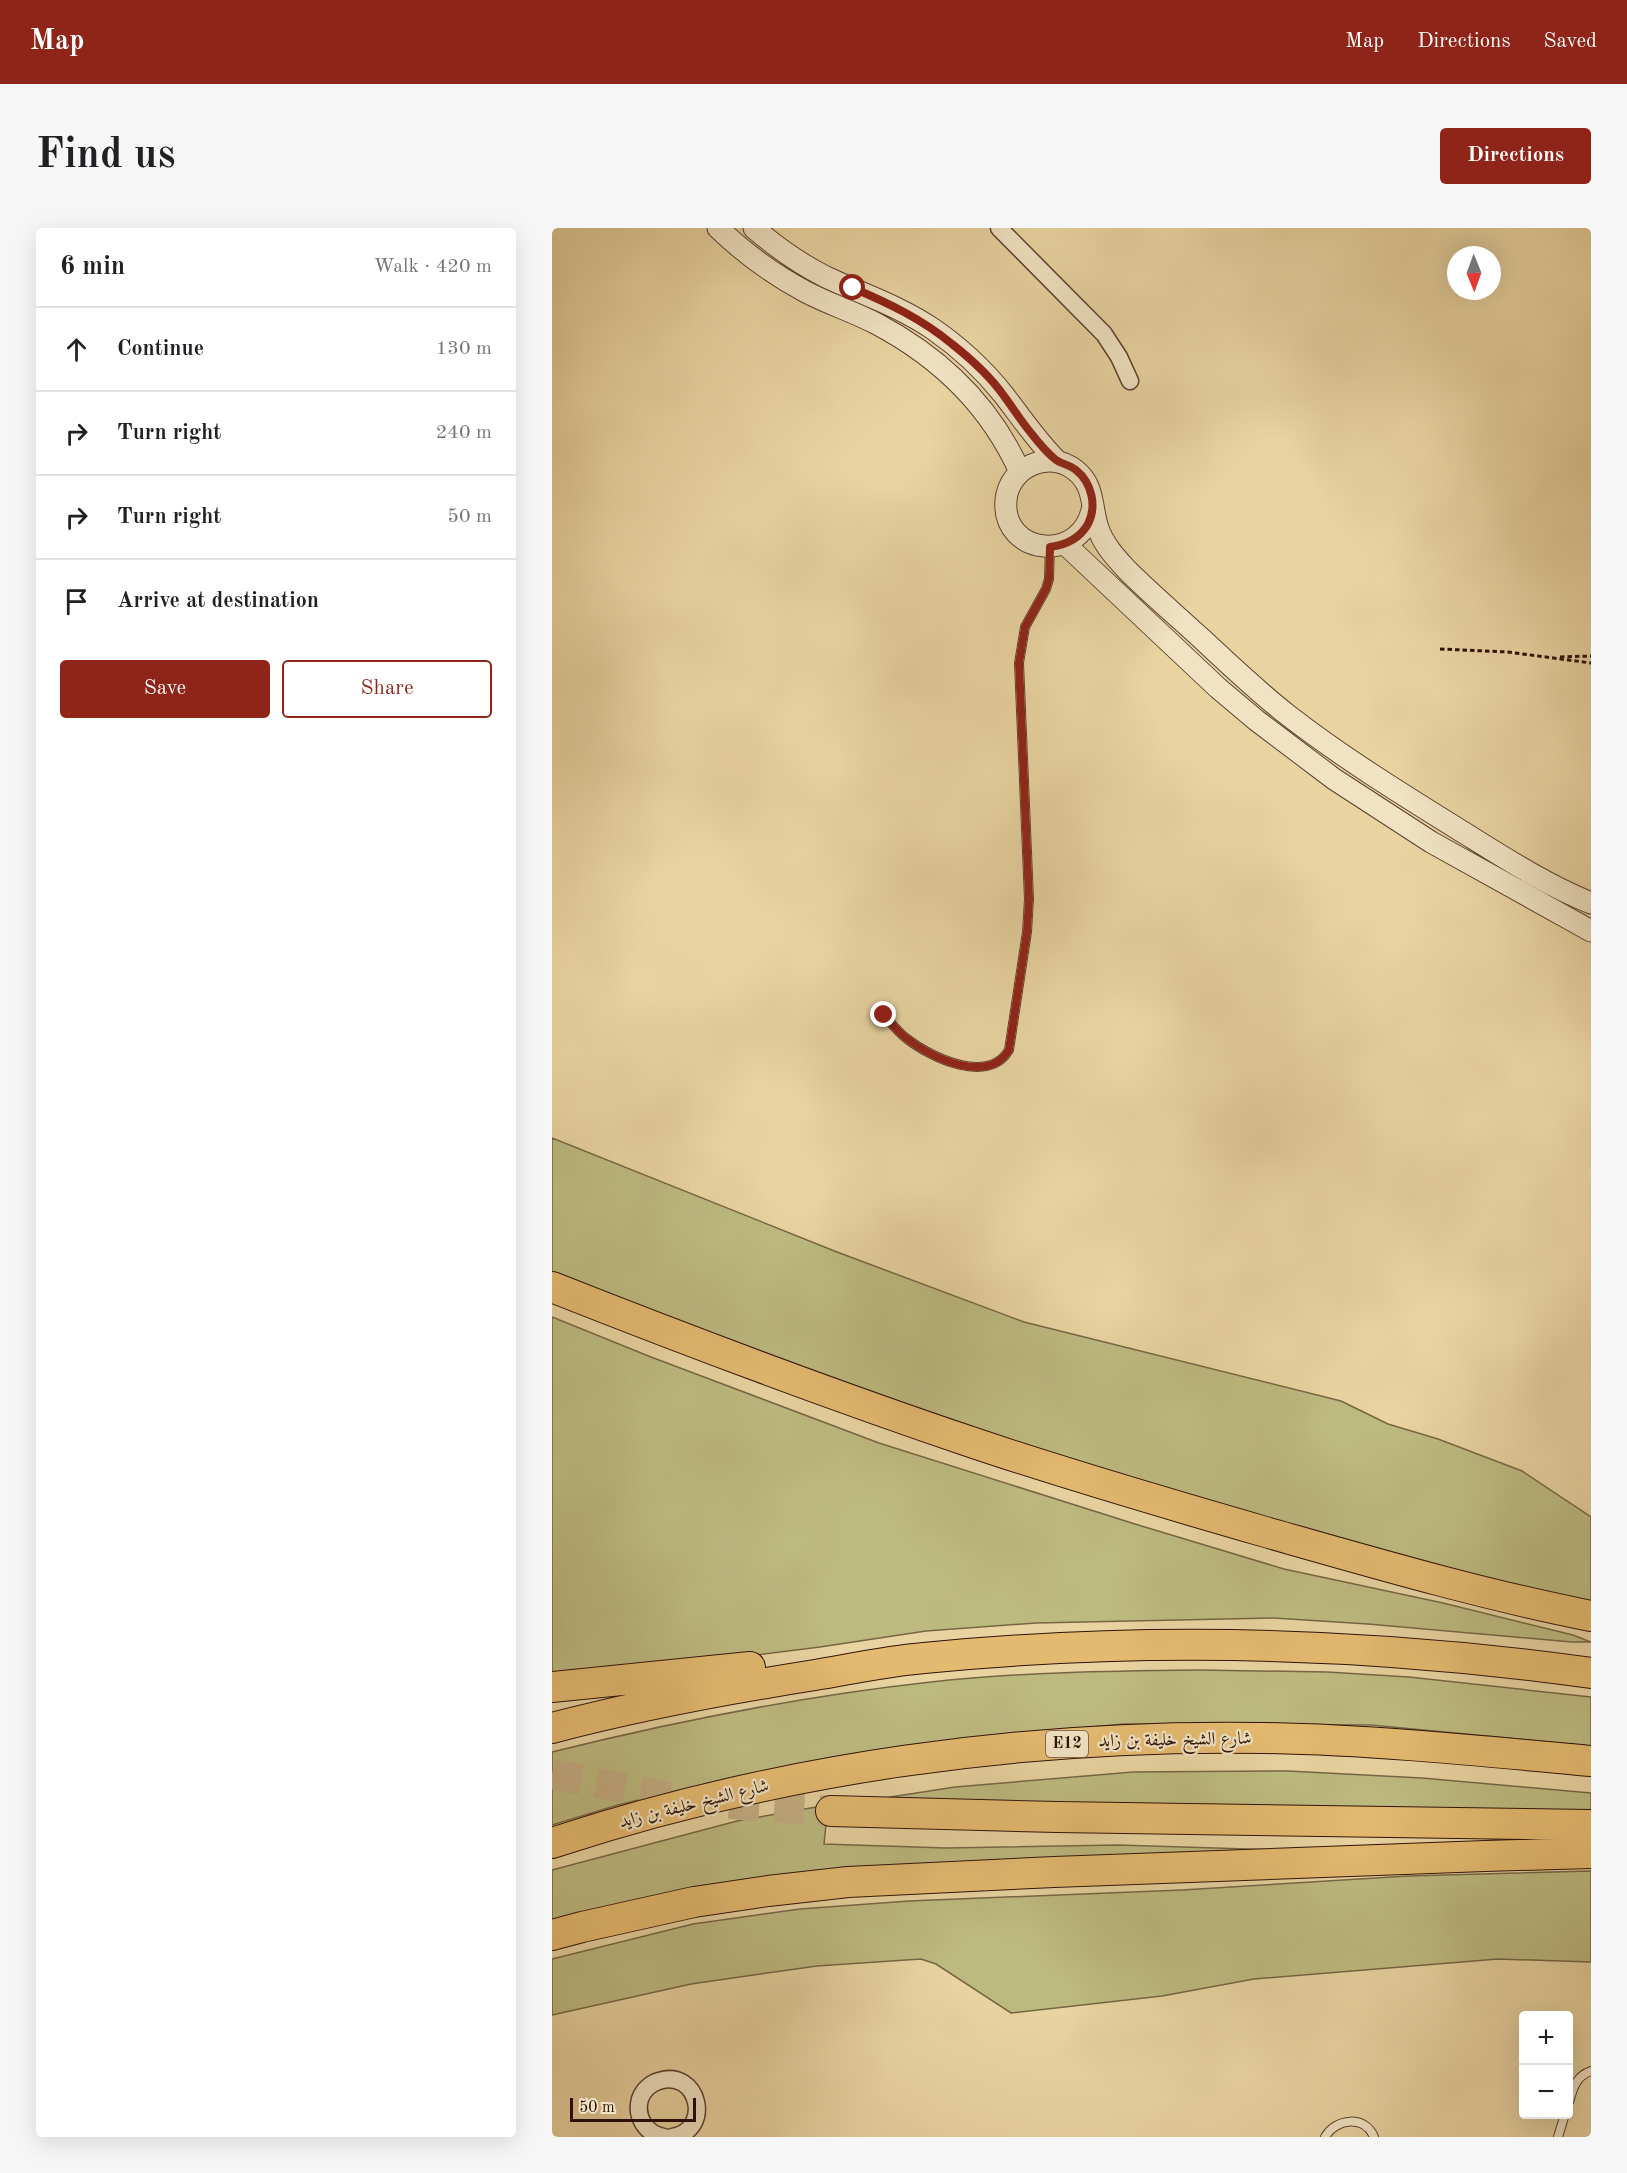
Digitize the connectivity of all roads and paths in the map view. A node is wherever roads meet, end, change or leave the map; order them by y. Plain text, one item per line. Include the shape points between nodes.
1 (718, 228) edge
2 (754, 228) edge
3 (999, 228) edge
4 (1130, 381) dead end
5 (1057, 461) junction
6 (1020, 472) junction
7 (1092, 504) junction
8 (1058, 545) junction
9 (1440, 649) dead end
10 (1591, 656) edge
11 (1550, 657) junction
12 (1591, 663) edge
13 (1591, 903) edge
14 (1591, 931) edge
15 (884, 1015) dead end
16 (552, 1287) edge
17 (1591, 1616) edge
18 (921, 1658) junction
19 (1591, 1672) edge
20 (552, 1687) edge
21 (552, 1728) edge
22 (1591, 1761) edge
23 (831, 1810) tunnel mouth
24 (1591, 1825) edge
25 (552, 1843) edge
26 (1591, 1853) edge
27 (552, 1935) edge
28 (1591, 2072) edge
29 (1573, 2091) edge
30 (1564, 2119) edge
31 (695, 2130) edge
32 (663, 2137) edge
33 (1325, 2137) edge
34 (1374, 2137) edge
35 (1558, 2137) edge

1 - 6 street via 772,272 875,323 939,366 995,424
2 - 5 street via 803,264 894,306 953,344 988,377
3 - 4 street via 1104,334
5 - 6 street via 1037,462
5 - 7 street via 1083,477
6 - 8 street via 1006,498 1012,527 1028,542
7 - 8 street via 1082,532
7 - 13 street via 1098,530 1121,563 1288,715 1420,806
8 - 14 street via 1218,688 1344,786 1431,842
8 - 15 lane via 1046,589 1025,627 1019,663 1029,899 1009,1050 998,1063 981,1068 949,1061 906,1038
9 - 11 path
10 - 11 path
11 - 12 path
16 - 17 highway via 833,1394 1067,1473 1407,1572
18 - 19 highway via 1130,1645 1293,1646 1377,1650
18 - 20 highway via 774,1665
18 - 21 highway via 646,1704
22 - 25 highway, شارع الشيخ خليفة بن زايد / E12 via 1317,1740 1200,1738 1054,1745 906,1761 772,1785 654,1812
23 - 24 highway
26 - 27 highway via 848,1882 694,1902
28 - 29 lane via 1576,2082
30 - 35 lane
31 - 32 street
31 - 32 street via 698,2107 692,2091 679,2081 662,2079 648,2087 639,2102 644,2126
33 - 34 lane via 1340,2123 1352,2121 1363,2123

